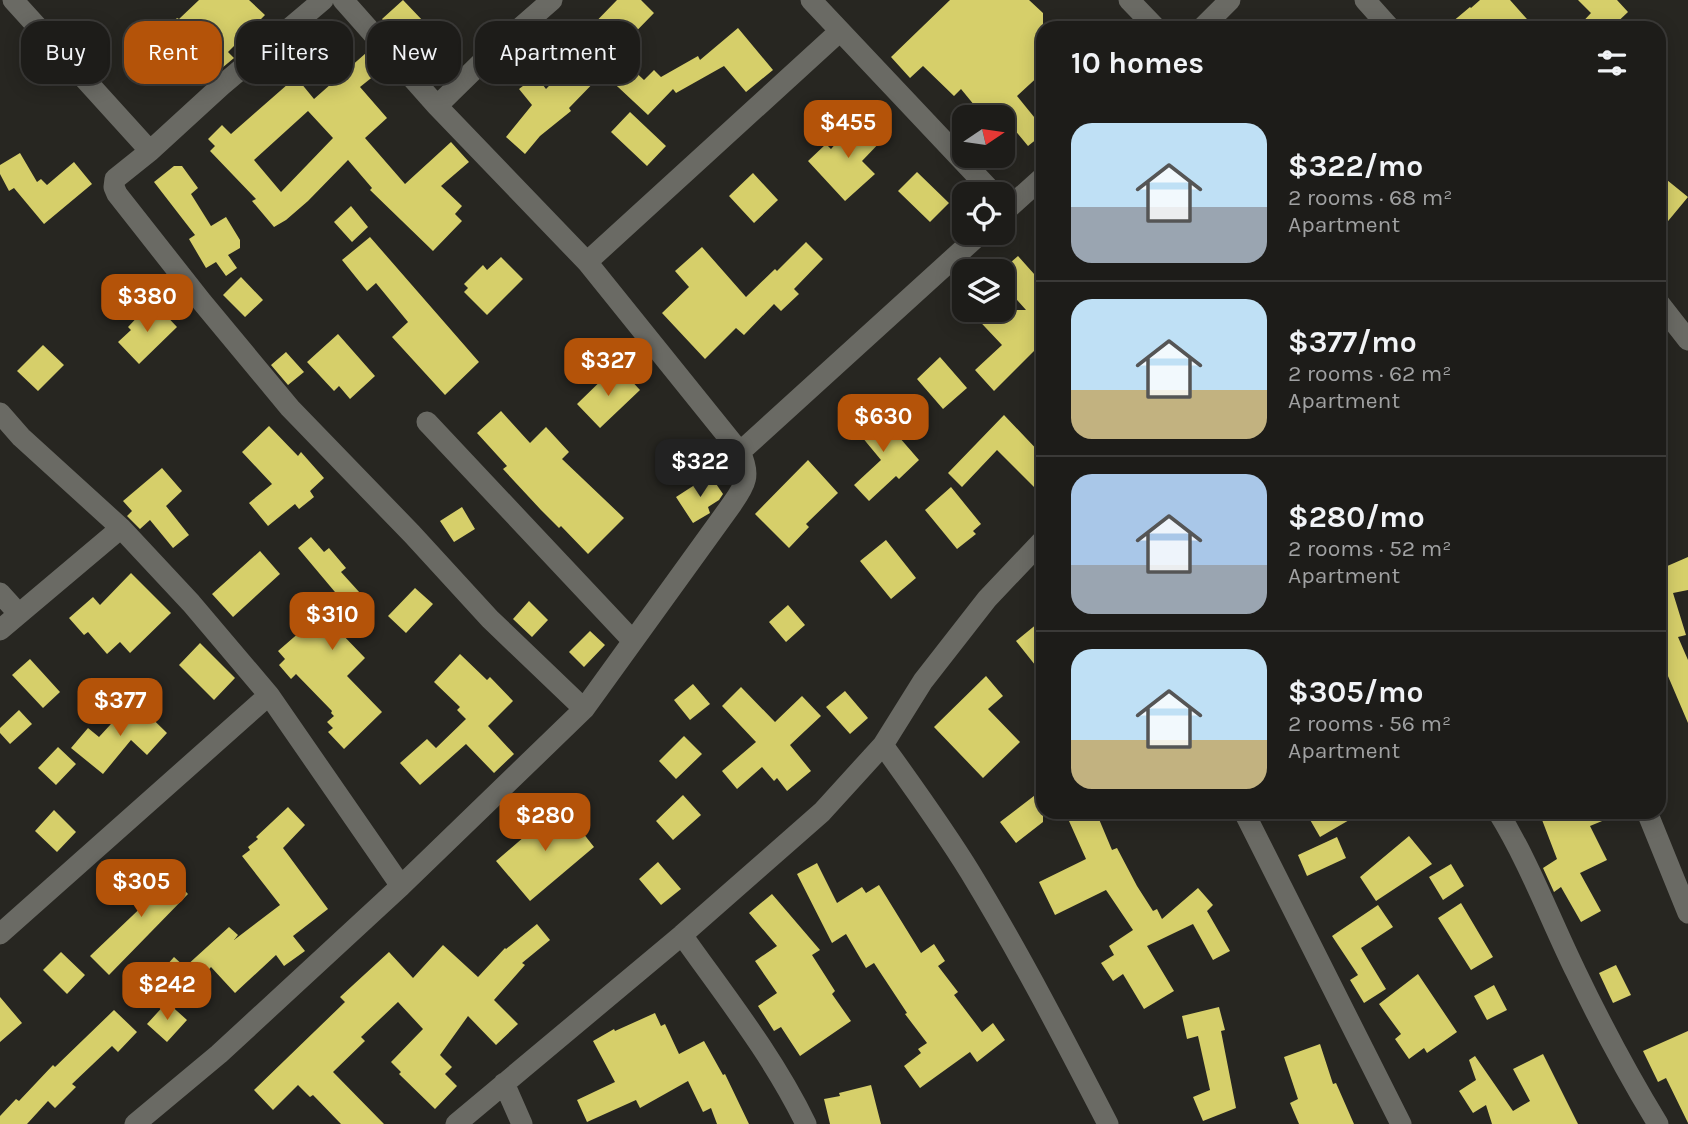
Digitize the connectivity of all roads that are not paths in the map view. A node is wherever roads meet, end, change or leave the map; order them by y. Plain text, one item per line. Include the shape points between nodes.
1 (13, 0) edge
2 (323, 0) edge
3 (342, 0) edge
4 (552, 0) edge
5 (811, 0) edge
6 (1129, 0) edge
7 (1230, 0) edge
8 (1365, 0) edge
9 (1149, 21) edge
10 (1209, 21) edge
11 (1384, 21) edge
12 (840, 31) junction
13 (438, 106) junction
14 (150, 151) junction
15 (981, 182) edge
16 (1036, 182) edge
17 (1015, 196) edge
18 (968, 245) edge
19 (587, 262) junction
20 (1666, 312) edge
21 (1688, 340) edge
22 (0, 413) edge
23 (427, 422) dead end
24 (740, 452) junction
25 (121, 528) junction
26 (1036, 547) edge
27 (0, 593) edge
28 (19, 614) junction
29 (0, 630) edge
30 (632, 640) junction
31 (269, 695) junction
32 (584, 709) junction
33 (883, 746) junction
34 (1248, 819) edge
35 (1502, 819) edge
36 (1650, 819) edge
37 (401, 886) junction
38 (1688, 914) edge
39 (0, 934) edge
40 (682, 935) junction
41 (503, 1083) junction
42 (135, 1124) edge
43 (456, 1124) edge
44 (522, 1124) edge
45 (806, 1124) edge
46 (1108, 1124) edge
47 (1401, 1124) edge
48 (1658, 1124) edge

1 - 14 street
2 - 14 street
3 - 13 street
4 - 13 street
5 - 12 street
6 - 9 street
7 - 10 street
8 - 11 street
12 - 15 street
12 - 19 street
13 - 19 street
14 - 32 street via 115,179 117,194 290,408 490,619
16 - 17 street
18 - 24 street
19 - 24 street
20 - 21 street
22 - 25 street
23 - 30 street
24 - 30 street via 747,477 743,488
25 - 28 street
25 - 31 street
26 - 33 street via 987,599 923,681
27 - 28 street
28 - 29 street
30 - 32 street
31 - 37 street
31 - 39 street
32 - 37 street
33 - 40 street via 822,812
33 - 46 street via 970,872
34 - 47 street
35 - 48 street via 1623,1064
36 - 38 street
37 - 42 street via 219,1054
40 - 41 street
40 - 45 street via 784,1081
41 - 43 street
41 - 44 street

